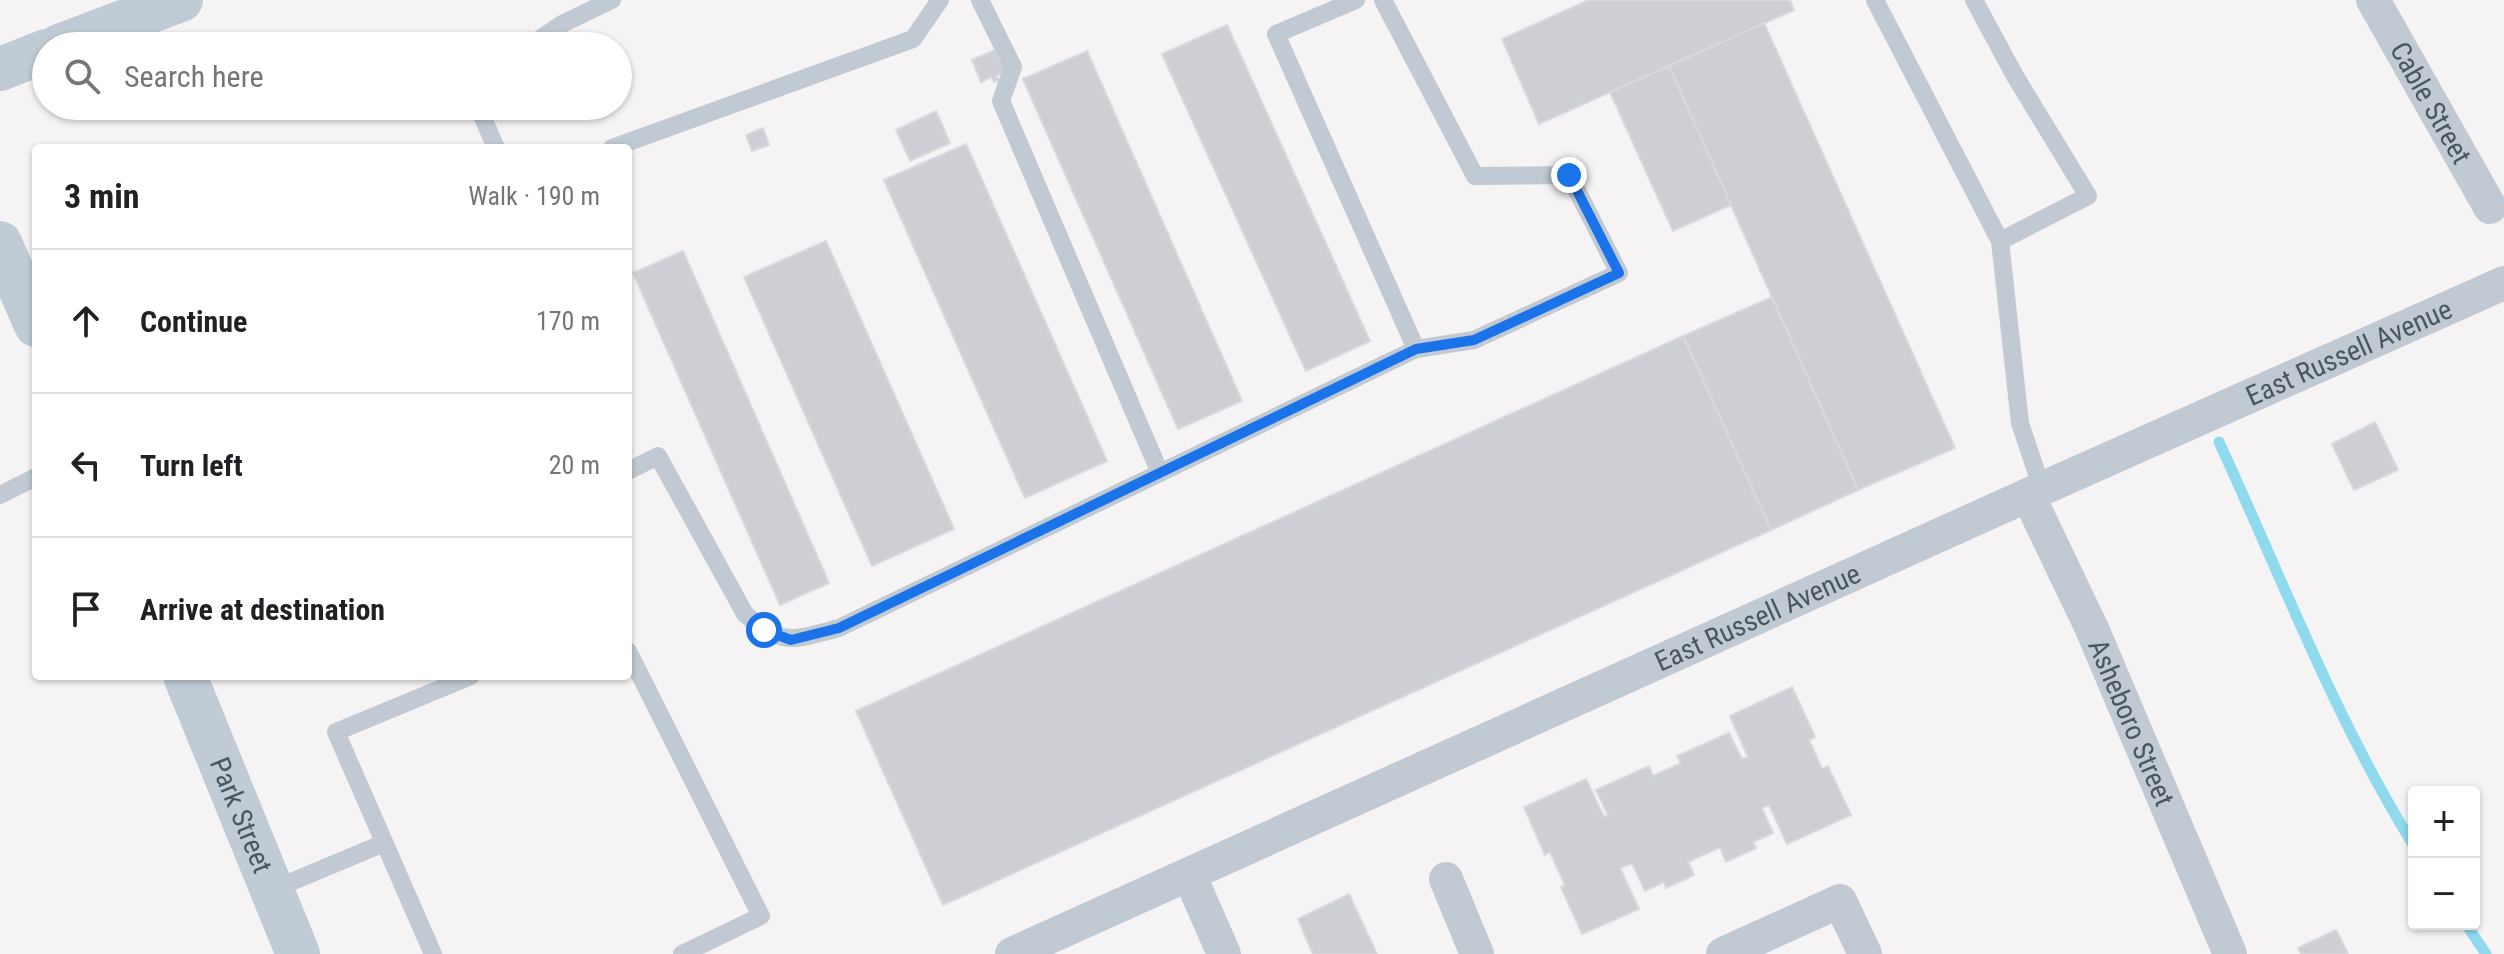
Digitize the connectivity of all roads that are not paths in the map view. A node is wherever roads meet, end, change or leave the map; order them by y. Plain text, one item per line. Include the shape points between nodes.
1 (181, 0) edge
2 (612, 0) edge
3 (940, 0) edge
4 (980, 0) edge
5 (1356, 0) edge
6 (1383, 0) edge
7 (1875, 0) edge
8 (1974, 0) edge
9 (2373, 0) edge
10 (96, 32) edge
11 (550, 32) edge
12 (32, 56) edge
13 (0, 69) edge
14 (484, 120) edge
15 (494, 144) edge
16 (623, 144) edge
17 (2490, 207) dead end
18 (2000, 241) junction
19 (0, 243) edge
20 (2504, 283) edge
21 (32, 316) edge
22 (1416, 349) junction
23 (632, 469) edge
24 (1160, 473) junction
25 (32, 479) edge
26 (2035, 492) junction
27 (0, 495) edge
28 (632, 659) edge
29 (187, 680) edge
30 (461, 680) edge
31 (384, 843) junction
32 (1189, 874) junction
33 (1446, 879) dead end
34 (272, 890) junction
35 (298, 954) edge
36 (433, 954) edge
37 (682, 954) edge
38 (1012, 954) edge
39 (1224, 954) edge
40 (1477, 954) edge
41 (1723, 954) edge
42 (1865, 954) edge
43 (2230, 954) edge

1 - 10 main road
2 - 11 lane
3 - 16 lane via 913,39
4 - 24 lane via 1013,67 1001,101
5 - 22 lane via 1276,34
6 - 22 lane via 1475,176 1569,175 1619,273 1474,340
7 - 18 lane
8 - 18 lane via 2088,196
9 - 17 street, Cable Street
12 - 13 main road
14 - 15 lane
18 - 26 lane via 2020,423
19 - 21 main road
20 - 26 street, East Russell Avenue
22 - 24 lane
23 - 24 lane via 658,456 745,614 764,630 791,640 839,628
25 - 27 lane
26 - 32 street, East Russell Avenue
26 - 43 street, Asheboro Street
28 - 37 lane via 761,916
29 - 34 main road, Park Street
30 - 31 lane via 336,732
31 - 34 lane
31 - 36 lane
32 - 38 street, East Russell Avenue
32 - 39 street
33 - 40 street
34 - 35 main road, Park Street
41 - 42 street via 1840,901

